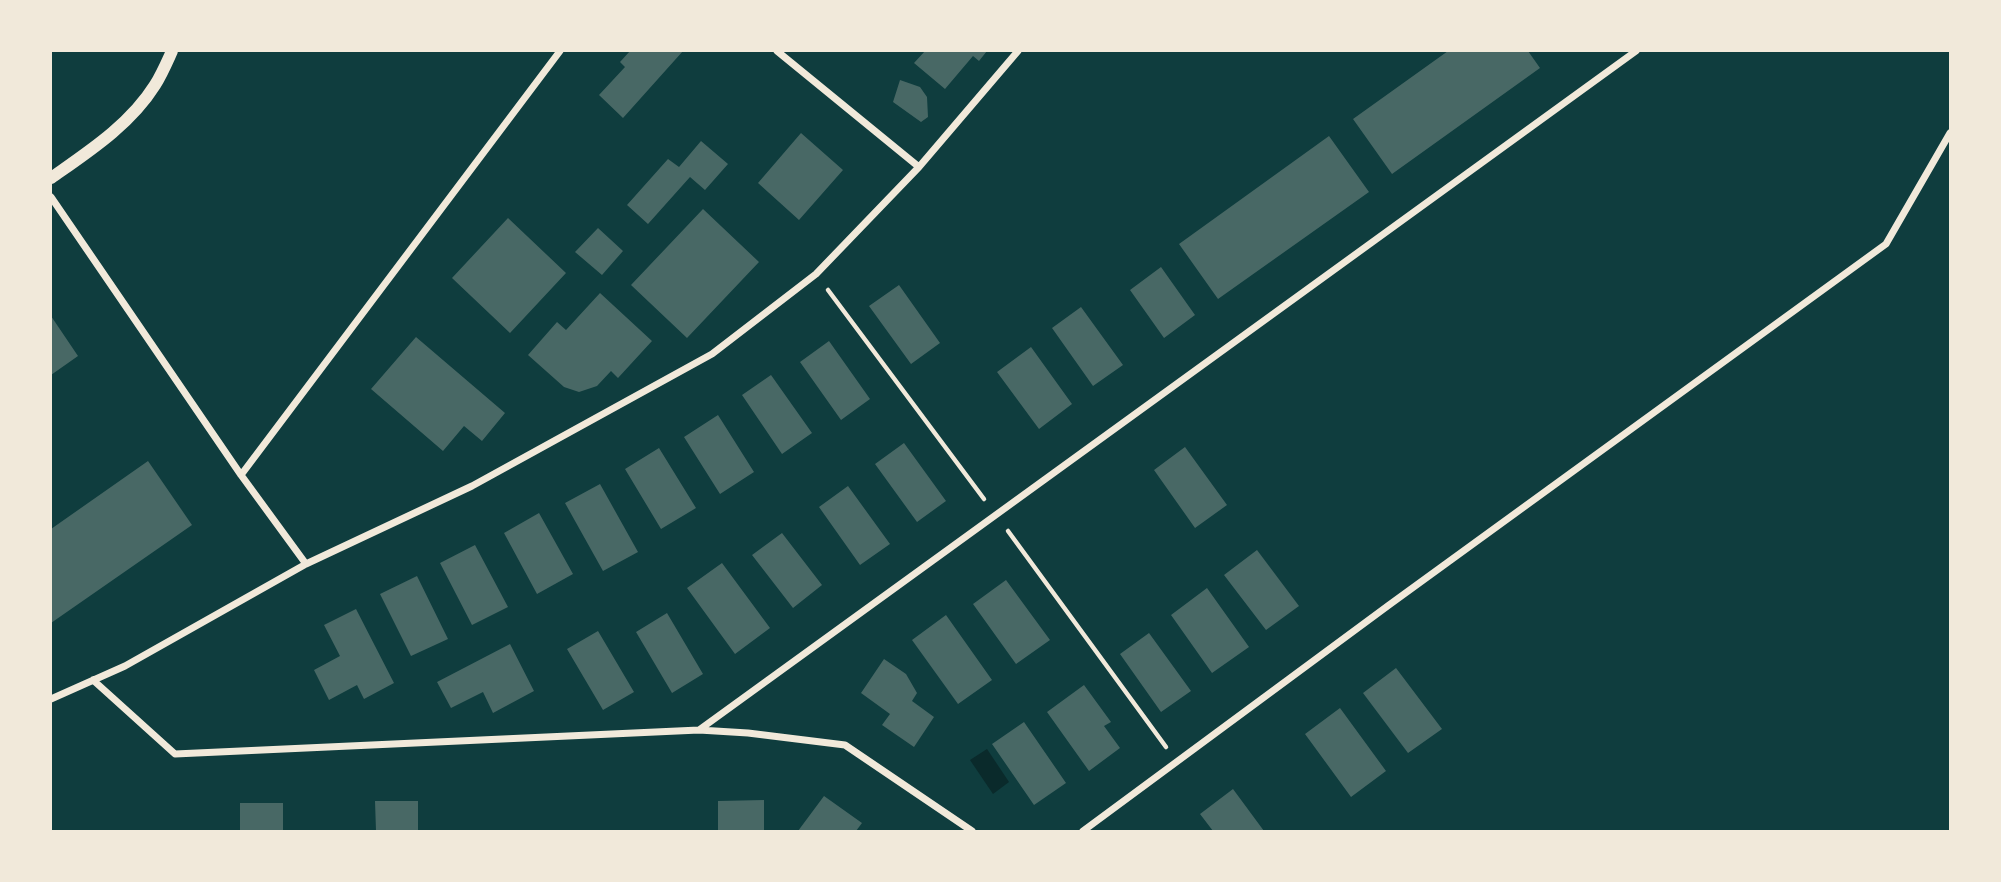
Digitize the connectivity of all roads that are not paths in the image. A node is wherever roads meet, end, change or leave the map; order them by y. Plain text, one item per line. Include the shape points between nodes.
1 (172, 51) edge
2 (560, 51) edge
3 (778, 51) edge
4 (1018, 51) edge
5 (1636, 51) edge
6 (1950, 134) edge
7 (919, 167) junction
8 (51, 178) edge
9 (51, 197) edge
10 (241, 475) junction
11 (306, 564) junction
12 (93, 680) junction
13 (51, 699) edge
14 (699, 730) junction
15 (972, 831) edge
16 (1083, 831) edge

1 - 8 street via 155,85 132,113 104,141
2 - 10 street
3 - 7 street
4 - 7 street
5 - 14 street
6 - 16 street via 1886,244
7 - 11 street via 816,274 712,354 472,486
9 - 10 street
10 - 11 street
11 - 12 street
12 - 13 street
12 - 14 street via 175,754
14 - 15 street via 845,745

